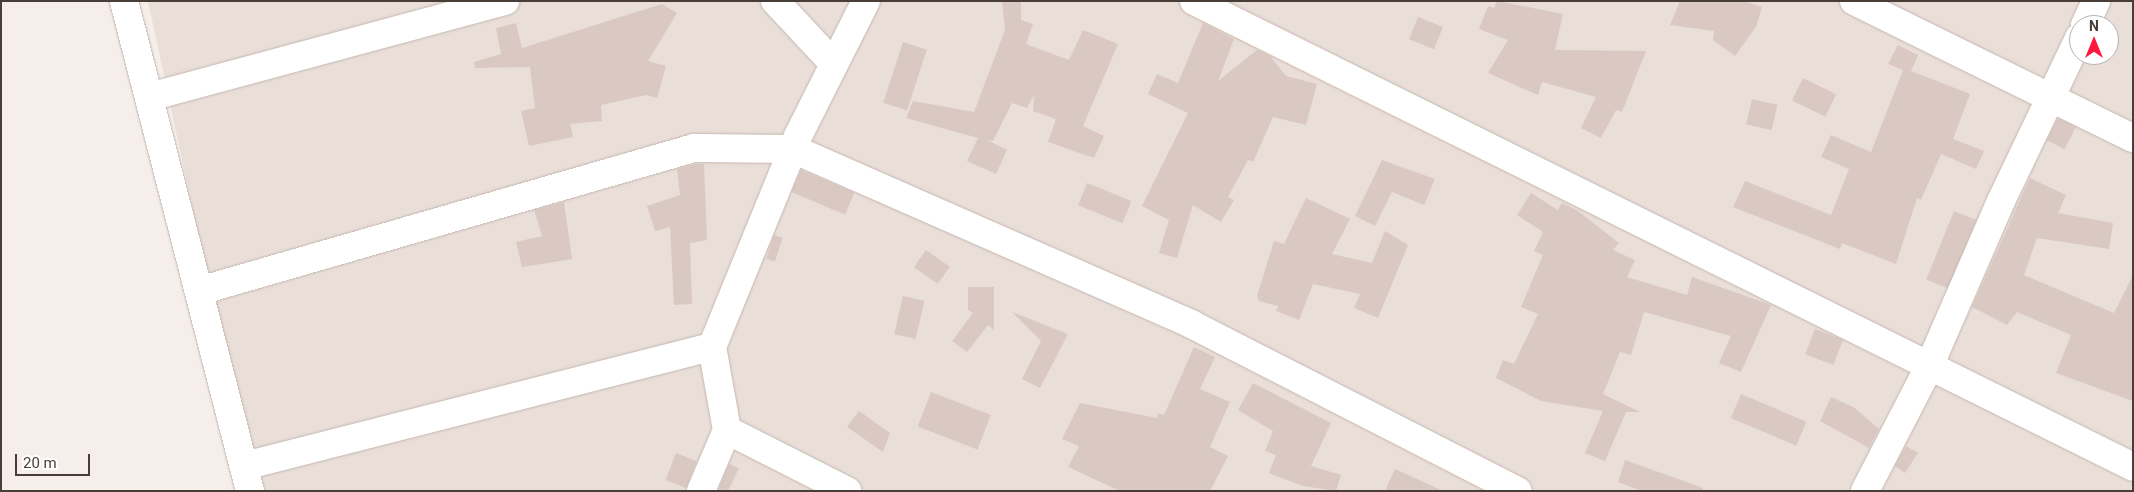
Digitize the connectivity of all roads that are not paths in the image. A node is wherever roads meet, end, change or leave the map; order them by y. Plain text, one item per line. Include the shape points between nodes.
1 (124, 1) edge
2 (505, 1) edge
3 (774, 1) edge
4 (866, 1) edge
5 (1194, 1) edge
6 (1854, 1) edge
7 (2096, 1) edge
8 (2090, 15) edge
9 (2069, 59) edge
10 (834, 64) junction
11 (149, 97) junction
12 (2051, 98) junction
13 (2133, 138) edge
14 (793, 149) junction
15 (199, 291) junction
16 (712, 347) junction
17 (1928, 369) junction
18 (727, 430) junction
19 (2133, 467) edge
20 (247, 479) edge
21 (701, 491) edge
22 (847, 491) edge
23 (1518, 491) edge
24 (1865, 491) edge

1 - 11 street
2 - 11 street
3 - 10 street
4 - 10 street
5 - 17 street
6 - 12 street
7 - 8 street
9 - 12 street
10 - 14 street
11 - 15 street
12 - 13 street
12 - 17 street
14 - 15 street via 694,148
14 - 16 street
14 - 23 street via 1191,324
15 - 20 street
16 - 18 street
16 - 20 street
17 - 19 street
17 - 24 street
18 - 21 street
18 - 22 street

